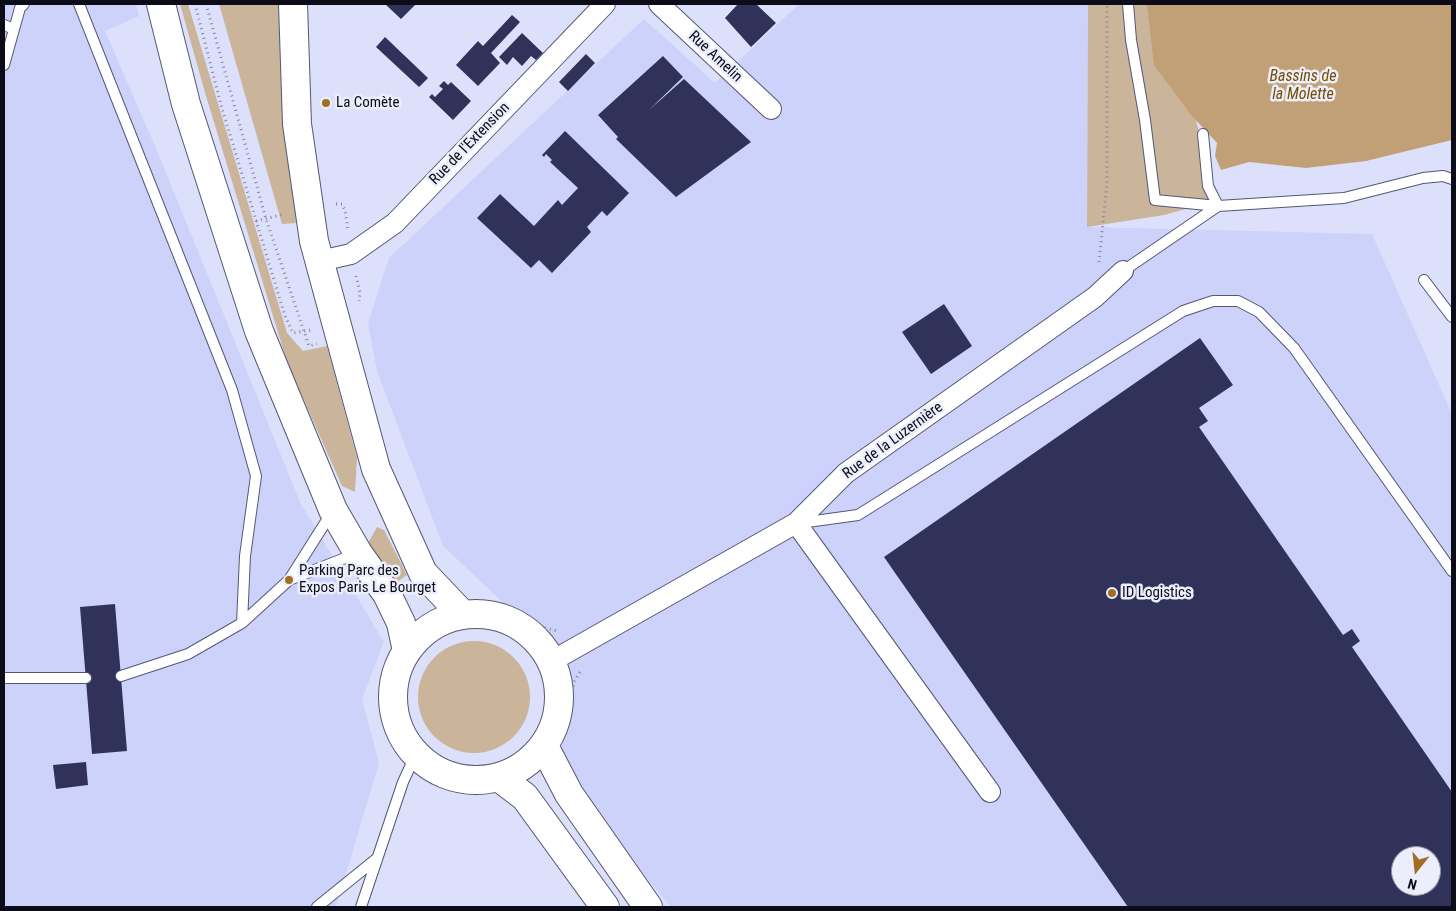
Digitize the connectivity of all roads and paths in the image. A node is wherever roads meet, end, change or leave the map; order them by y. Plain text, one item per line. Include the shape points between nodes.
1 (24, 4) edge
2 (79, 4) edge
3 (161, 4) edge
4 (194, 4) edge
5 (206, 4) edge
6 (292, 4) edge
7 (605, 4) edge
8 (659, 4) edge
9 (1107, 4) edge
10 (1128, 4) edge
11 (4, 26) edge
12 (14, 28) junction
13 (4, 65) edge
14 (771, 109) dead end
15 (1203, 134) dead end
16 (1452, 179) edge
17 (337, 204) dead end
18 (1218, 206) junction
19 (345, 210) dead end
20 (320, 261) junction
21 (1123, 270) joint
22 (1424, 280) dead end
23 (1095, 297) junction
24 (1452, 317) edge
25 (298, 333) dead end
26 (340, 337) junction
27 (333, 510) junction
28 (796, 523) junction
29 (358, 553) junction
30 (1452, 571) edge
31 (289, 580) junction
32 (470, 608) junction
33 (242, 623) junction
34 (563, 632) dead end
35 (399, 654) junction
36 (552, 661) junction
37 (580, 671) dead end
38 (121, 676) dead end
39 (4, 678) edge
40 (86, 678) dead end
41 (546, 751) junction
42 (413, 760) junction
43 (505, 782) junction
44 (990, 792) dead end
45 (376, 860) junction
46 (317, 907) edge
47 (361, 907) edge
48 (605, 907) edge
49 (648, 907) edge

1 - 12 lane
2 - 33 lane via 232,390 256,476 245,556
3 - 27 main road via 186,104 259,331
4 - 25 path via 285,316 290,330
5 - 26 path via 266,219 309,346
6 - 20 main road via 297,124 314,241
7 - 20 street, Rue de l'Extension via 395,223 351,254
8 - 14 street, Rue Amelin
9 - 23 path via 1107,183
10 - 18 lane via 1155,200
11 - 12 lane
12 - 13 lane
15 - 18 lane via 1208,186
16 - 18 lane via 1443,176 1423,178 1344,198
17 - 19 path via 342,204
18 - 21 lane
20 - 26 main road
21 - 23 street, Rue de la Luzernière
22 - 24 lane
23 - 28 street, Rue de la Luzernière via 846,473
26 - 32 main road via 376,469 423,573
27 - 29 main road
27 - 31 lane
28 - 30 lane via 858,515 1183,311 1213,301 1238,301 1259,312 1294,348
28 - 36 street, Rue de la Luzernière
28 - 44 street
29 - 31 lane
29 - 35 main road via 387,594 401,623
31 - 33 lane
32 - 34 path via 515,610 545,628
32 - 35 main road via 433,625
32 - 36 main road via 519,625 538,641
33 - 38 lane via 188,654
35 - 42 main road via 392,696 395,717
35 - 42 path via 385,672 382,693 384,715 394,739
36 - 41 main road via 560,698 558,717
37 - 41 path via 574,682 569,713 560,739
39 - 40 lane
41 - 43 main road
41 - 49 main road via 569,794
42 - 43 main road via 448,776
42 - 43 path via 442,785 462,790 478,791
42 - 45 lane
43 - 48 main road via 525,796
45 - 46 lane
45 - 47 lane

